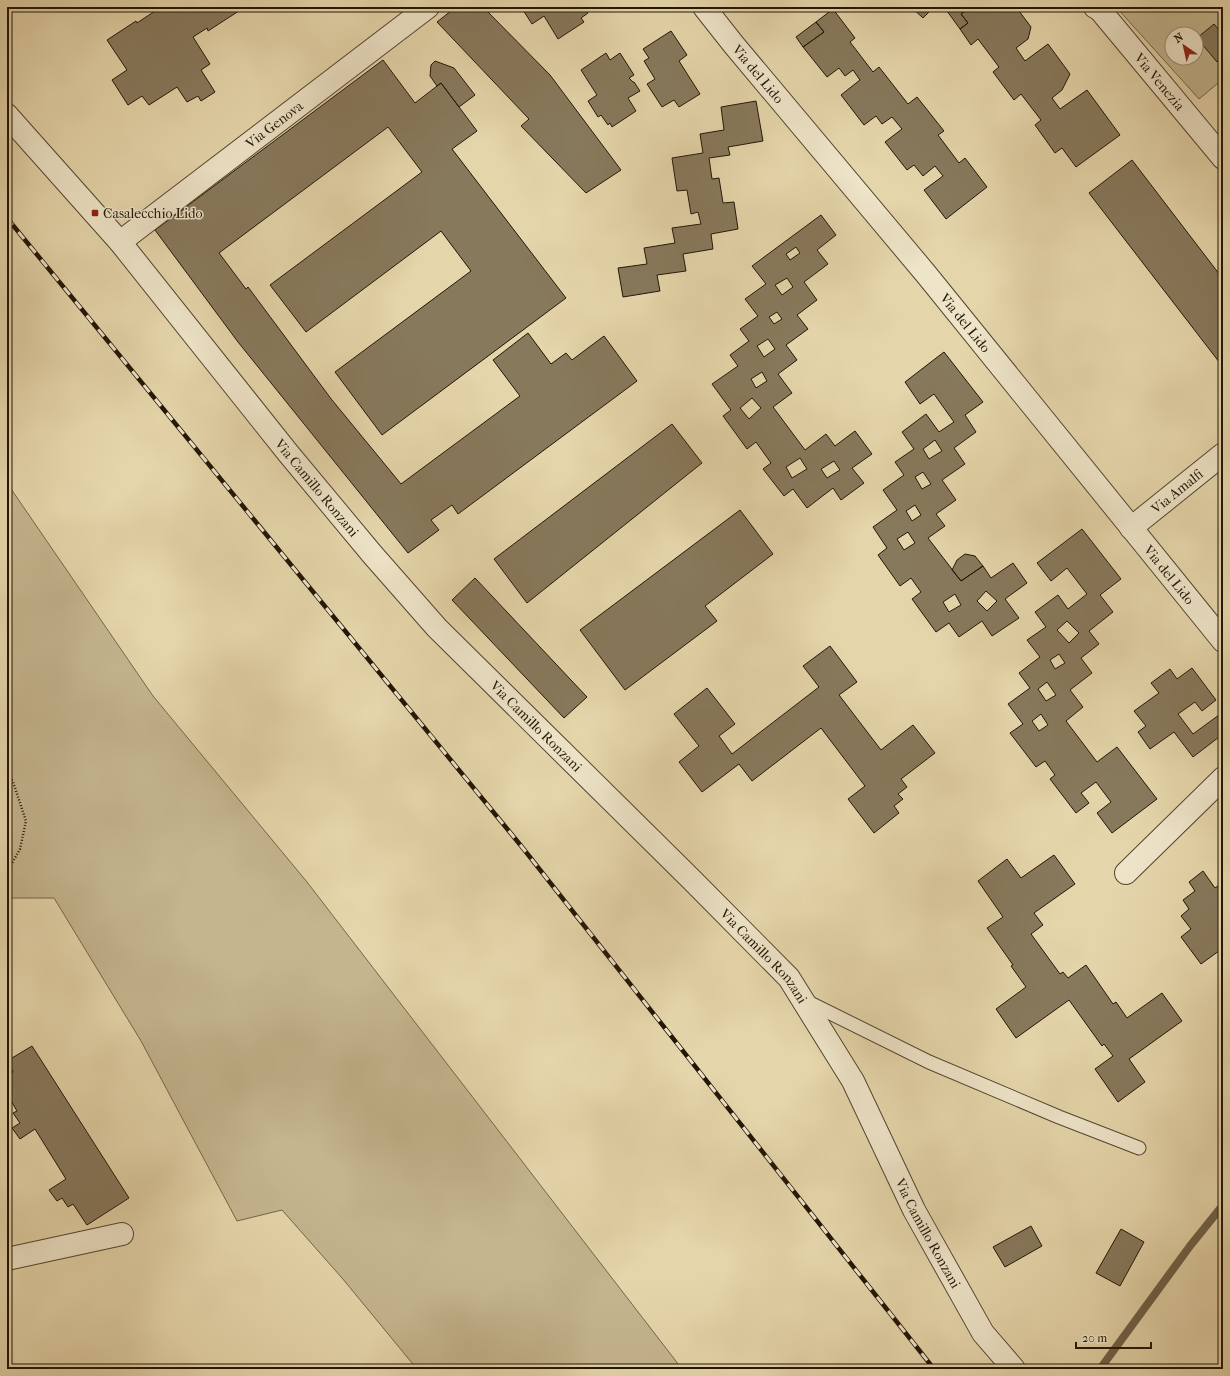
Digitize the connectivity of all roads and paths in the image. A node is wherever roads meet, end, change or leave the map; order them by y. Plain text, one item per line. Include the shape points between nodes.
1 (428, 7) edge
2 (704, 7) edge
3 (1095, 7) edge
4 (7, 115) edge
5 (1223, 158) edge
6 (120, 242) junction
7 (1223, 454) edge
8 (1131, 528) junction
9 (1223, 641) edge
10 (7, 772) edge
11 (1223, 778) edge
12 (7, 872) edge
13 (1126, 873) dead end
14 (802, 999) junction
15 (1138, 1148) dead end
16 (122, 1234) dead end
17 (7, 1259) edge
18 (1014, 1369) edge

1 - 6 street, Via Genova
2 - 8 street, Via del Lido via 926,274
3 - 5 street, Via Venezia
4 - 6 street, Via Camillo Ronzani
6 - 14 street, Via Camillo Ronzani via 288,453 437,628 789,978
7 - 8 street, Via Amalfi
8 - 9 street, Via del Lido
10 - 12 path via 26,821 20,849
11 - 13 street
14 - 15 lane via 929,1062
14 - 18 street, Via Camillo Ronzani via 854,1081 914,1210 983,1332
16 - 17 street

